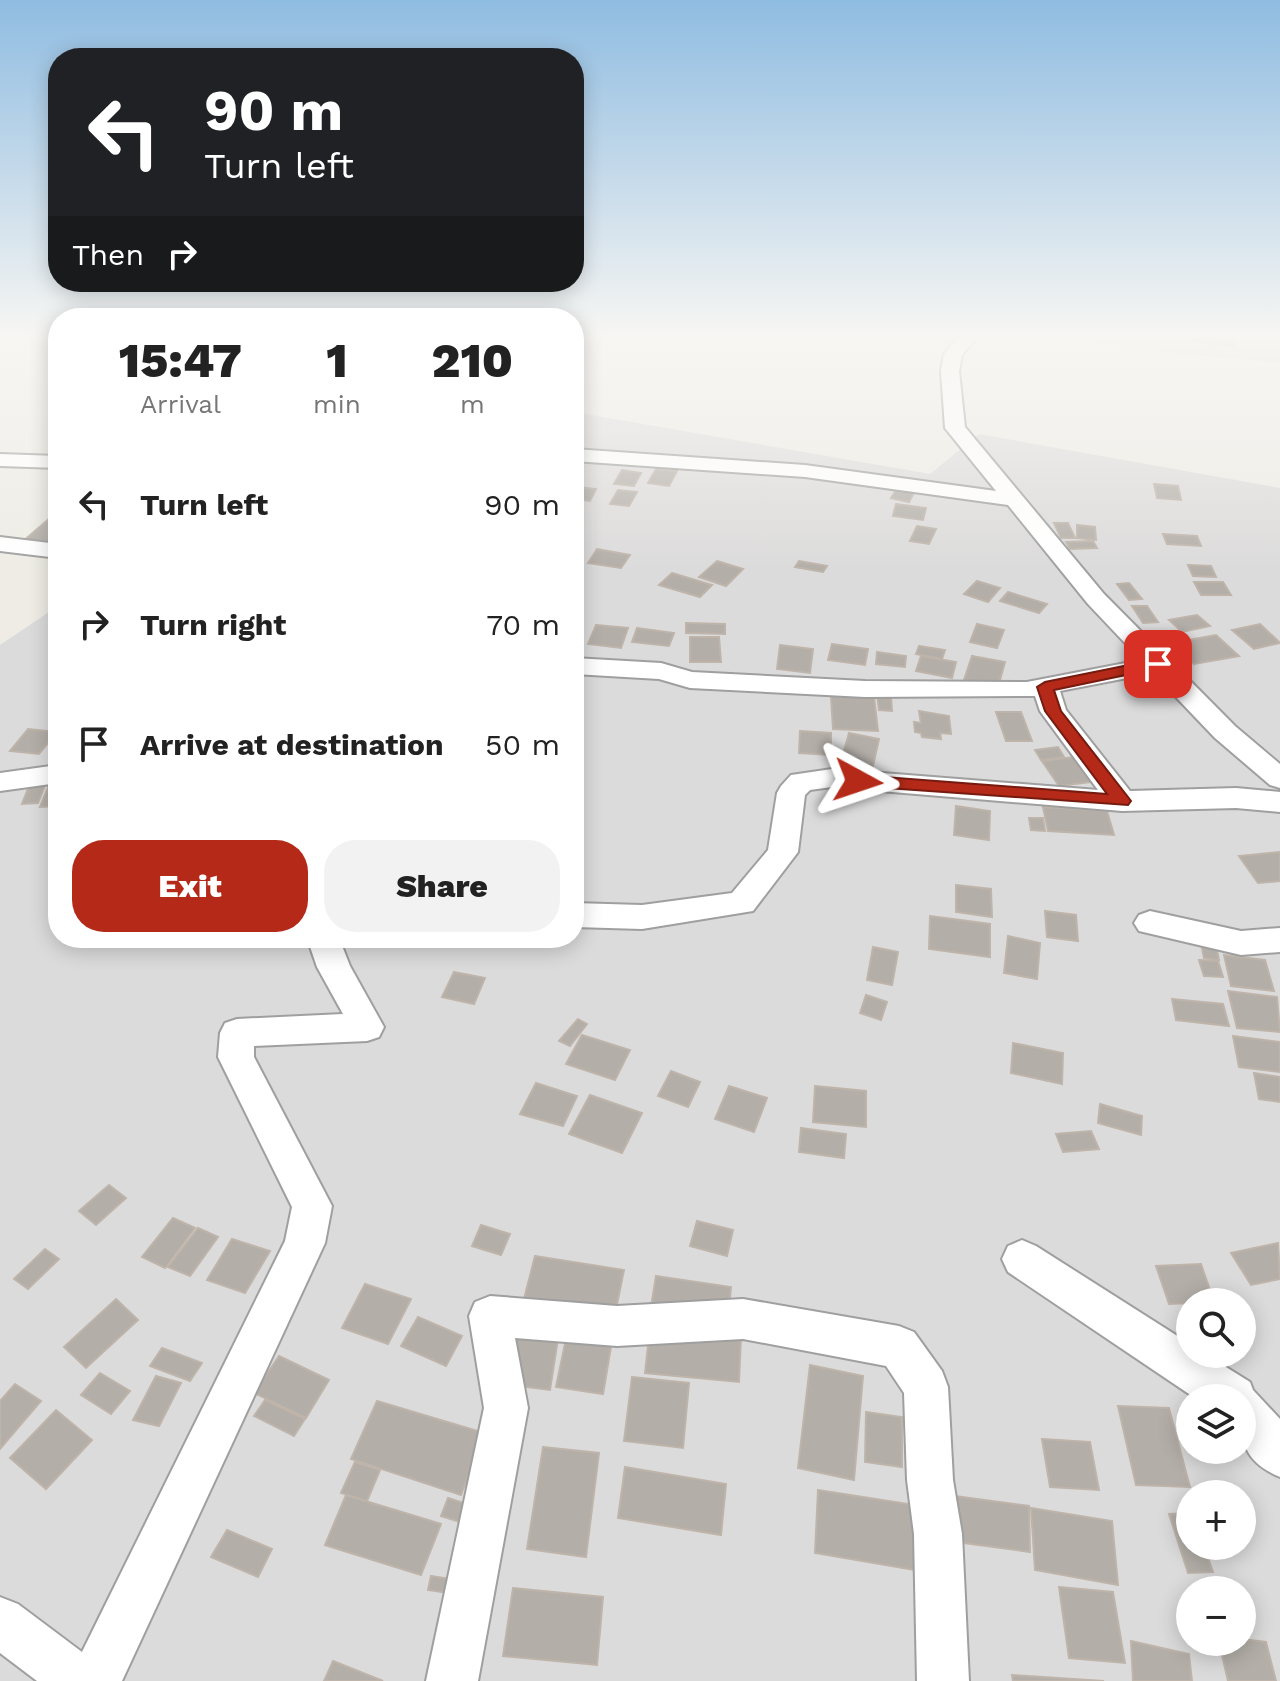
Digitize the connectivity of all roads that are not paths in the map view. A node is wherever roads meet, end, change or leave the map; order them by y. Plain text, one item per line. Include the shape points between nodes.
1 (953, 413) edge
2 (584, 456) edge
3 (0, 460) edge
4 (48, 462) edge
5 (1015, 500) junction
6 (0, 544) edge
7 (48, 550) edge
8 (1158, 664) junction
9 (584, 667) edge
10 (1045, 687) junction
11 (48, 775) edge
12 (1280, 779) edge
13 (0, 782) edge
14 (1122, 801) junction
15 (1280, 802) edge
16 (584, 915) edge
17 (1150, 923) dead end
18 (1280, 940) edge
19 (327, 948) edge
20 (1022, 1259) dead end
21 (1213, 1384) edge
22 (1256, 1425) edge
23 (1280, 1454) edge
24 (0, 1622) edge
25 (79, 1681) edge
26 (95, 1681) edge
27 (452, 1681) edge
28 (943, 1681) edge

1 - 5 street via 953,422
2 - 5 street via 805,471
3 - 4 street
5 - 8 street via 1096,599
6 - 7 street
8 - 10 street
8 - 12 street
9 - 10 street via 661,671 690,680 865,689
10 - 14 street via 1053,711
11 - 13 street
14 - 15 street
14 - 16 street via 832,778 801,782 791,793 783,852 742,903 642,917
17 - 18 street via 1241,943
19 - 26 street via 367,1027 237,1033 236,1057 312,1206 305,1243
20 - 21 street
22 - 23 street
24 - 25 street
27 - 28 street via 506,1408 490,1316 617,1326 743,1319 899,1347 926,1387

